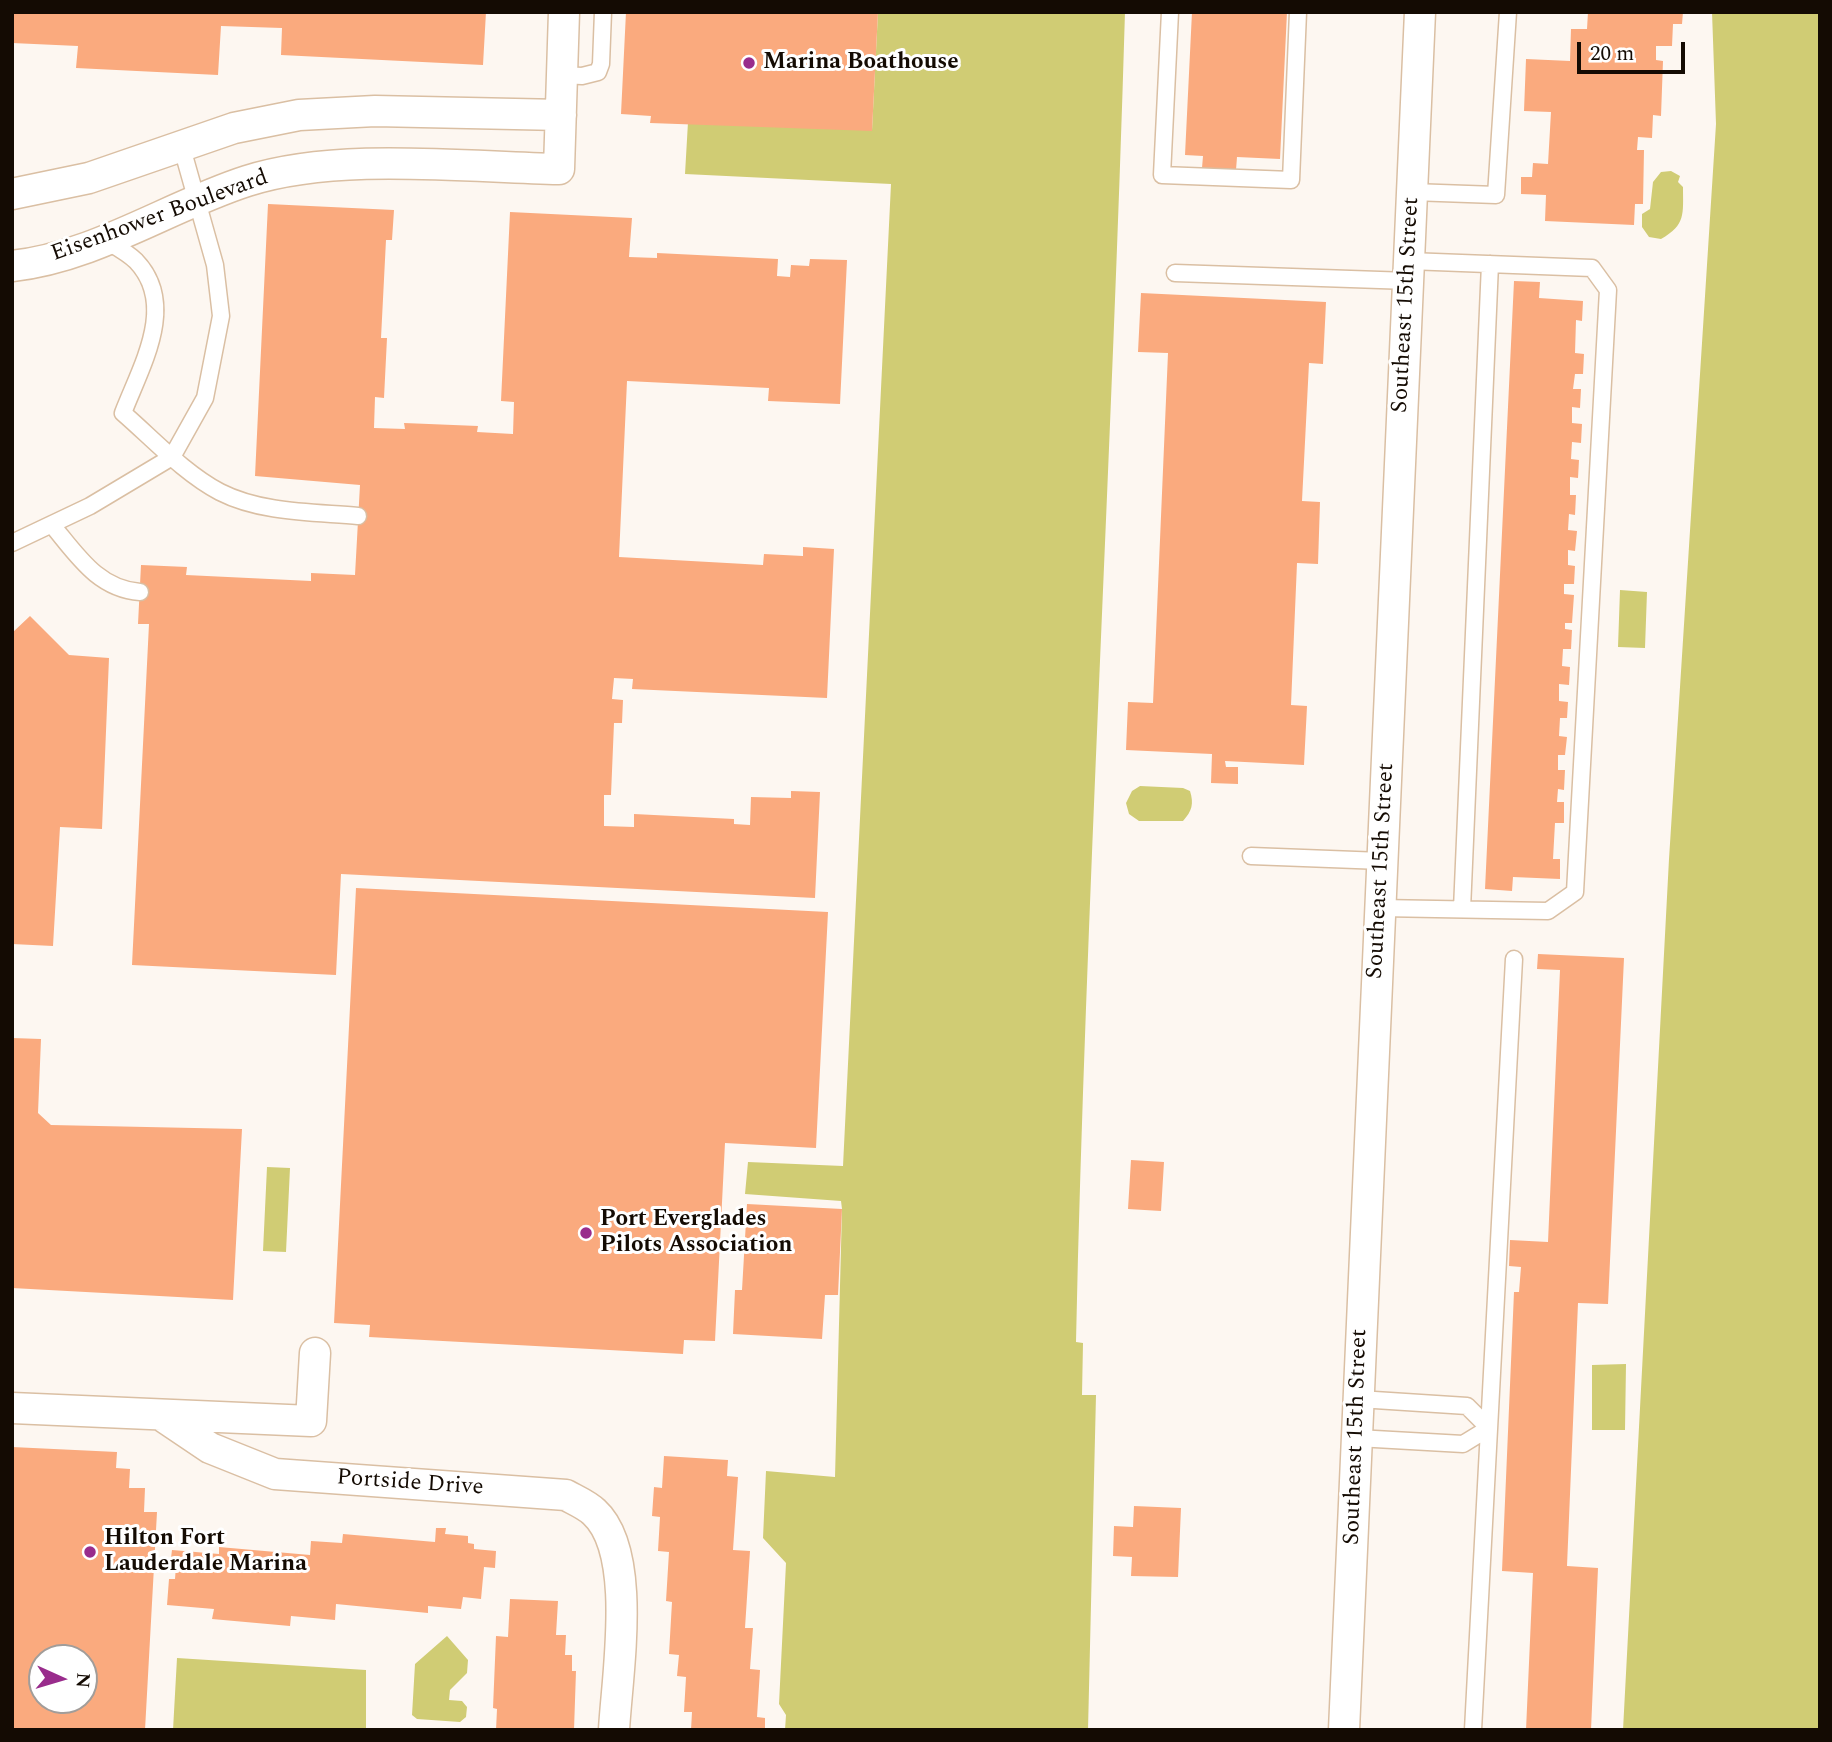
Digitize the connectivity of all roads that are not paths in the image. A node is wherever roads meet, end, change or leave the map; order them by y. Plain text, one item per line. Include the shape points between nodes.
1 (564, 12) edge
2 (603, 12) edge
3 (1170, 12) edge
4 (1298, 12) edge
5 (1420, 12) edge
6 (1508, 12) edge
7 (562, 75) junction
8 (561, 115) junction
9 (183, 148) junction
10 (1412, 192) junction
11 (12, 194) edge
12 (197, 201) junction
13 (105, 240) junction
14 (1490, 264) junction
15 (12, 266) edge
16 (1409, 271) junction
17 (1175, 273) dead end
18 (172, 457) junction
19 (358, 516) dead end
20 (52, 525) junction
21 (12, 543) edge
22 (140, 592) dead end
23 (1251, 856) dead end
24 (1382, 861) junction
25 (1380, 908) junction
26 (1462, 909) junction
27 (1514, 959) dead end
28 (315, 1353) dead end
29 (1359, 1399) junction
30 (12, 1408) edge
31 (161, 1415) junction
32 (1489, 1428) junction
33 (1357, 1438) junction
34 (614, 1730) edge
35 (1344, 1730) edge
36 (1473, 1730) edge

1 - 7 street
2 - 7 lane via 598,72
3 - 4 lane via 1161,175 1291,180
5 - 10 street, Southeast 15th Street
6 - 10 lane via 1496,195
7 - 8 street
8 - 9 street via 299,114 234,128
8 - 12 street, Eisenhower Boulevard via 559,169 375,165 306,169 248,181
9 - 11 street via 89,178
9 - 12 lane
10 - 16 street, Southeast 15th Street
12 - 13 street, Eisenhower Boulevard
12 - 18 lane via 215,265 221,316 205,398
13 - 15 street, Eisenhower Boulevard
13 - 18 lane via 140,266 151,282 156,304 155,328 123,412
14 - 16 lane
14 - 26 lane
14 - 26 lane via 1592,268 1608,290 1575,892 1548,911
16 - 17 lane
16 - 24 street, Southeast 15th Street
18 - 19 lane via 220,492 277,509
18 - 20 lane
20 - 21 lane
20 - 22 lane via 104,582
23 - 24 lane
24 - 25 street, Southeast 15th Street
25 - 26 lane
25 - 29 street, Southeast 15th Street
27 - 32 lane
28 - 31 street via 311,1421
29 - 32 lane via 1467,1406
29 - 33 street, Southeast 15th Street
30 - 31 street
31 - 34 street, Portside Drive via 210,1448 275,1474 566,1495 594,1512 613,1540 622,1575
32 - 33 lane via 1463,1444
32 - 36 lane
33 - 35 street, Southeast 15th Street

